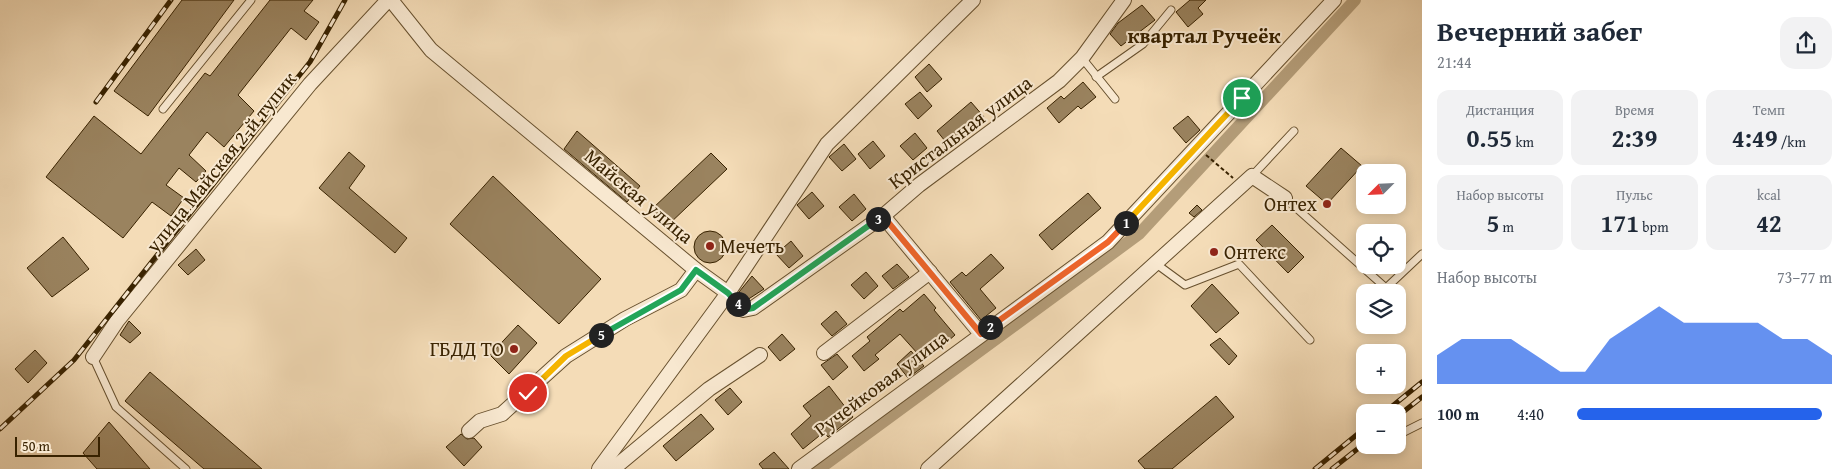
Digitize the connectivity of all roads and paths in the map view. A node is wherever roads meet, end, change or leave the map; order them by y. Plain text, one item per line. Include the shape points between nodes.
1 (251, 0) edge
2 (390, 0) edge
3 (973, 0) edge
4 (1124, 0) edge
5 (1334, 0) edge
6 (1171, 10) dead end
7 (1082, 58) junction
8 (1096, 77) junction
9 (1115, 99) dead end
10 (163, 108) dead end
11 (1294, 131) dead end
12 (1206, 155) dead end
13 (1247, 180) junction
14 (1285, 198) joint
15 (883, 216) junction
16 (1422, 254) edge
17 (1155, 263) junction
18 (696, 270) junction
19 (930, 272) junction
20 (728, 293) junction
21 (981, 334) junction
22 (1310, 340) dead end
23 (824, 353) dead end
24 (760, 355) dead end
25 (93, 357) joint
26 (1422, 423) edge
27 (469, 430) dead end
28 (1406, 430) edge
29 (186, 469) edge
30 (599, 469) edge
31 (613, 469) edge
32 (798, 469) edge
33 (928, 469) edge

1 - 10 lane
2 - 18 street, Майская улица via 431,50
2 - 25 street, улица Майская 2-й тупик via 310,84 117,321
3 - 20 street via 827,144
4 - 7 street, Кристальная улица
5 - 21 street, Ручейковая улица via 1108,242
6 - 8 lane via 1142,44
7 - 8 lane
7 - 15 street, Кристальная улица via 1048,90 919,185
8 - 9 lane
11 - 13 lane
12 - 13 path
13 - 14 street
13 - 17 street
14 - 16 lane via 1386,288
15 - 19 street
15 - 20 street, Кристальная улица via 753,308 743,310
17 - 22 lane via 1185,285 1239,264
17 - 33 street
18 - 20 street, Майская улица
18 - 27 street via 681,290 625,319 566,356 502,414 480,421
19 - 21 street
19 - 23 street
20 - 30 street
21 - 32 street, Ручейковая улица
24 - 31 street via 709,389
25 - 29 lane via 116,406
26 - 28 lane

